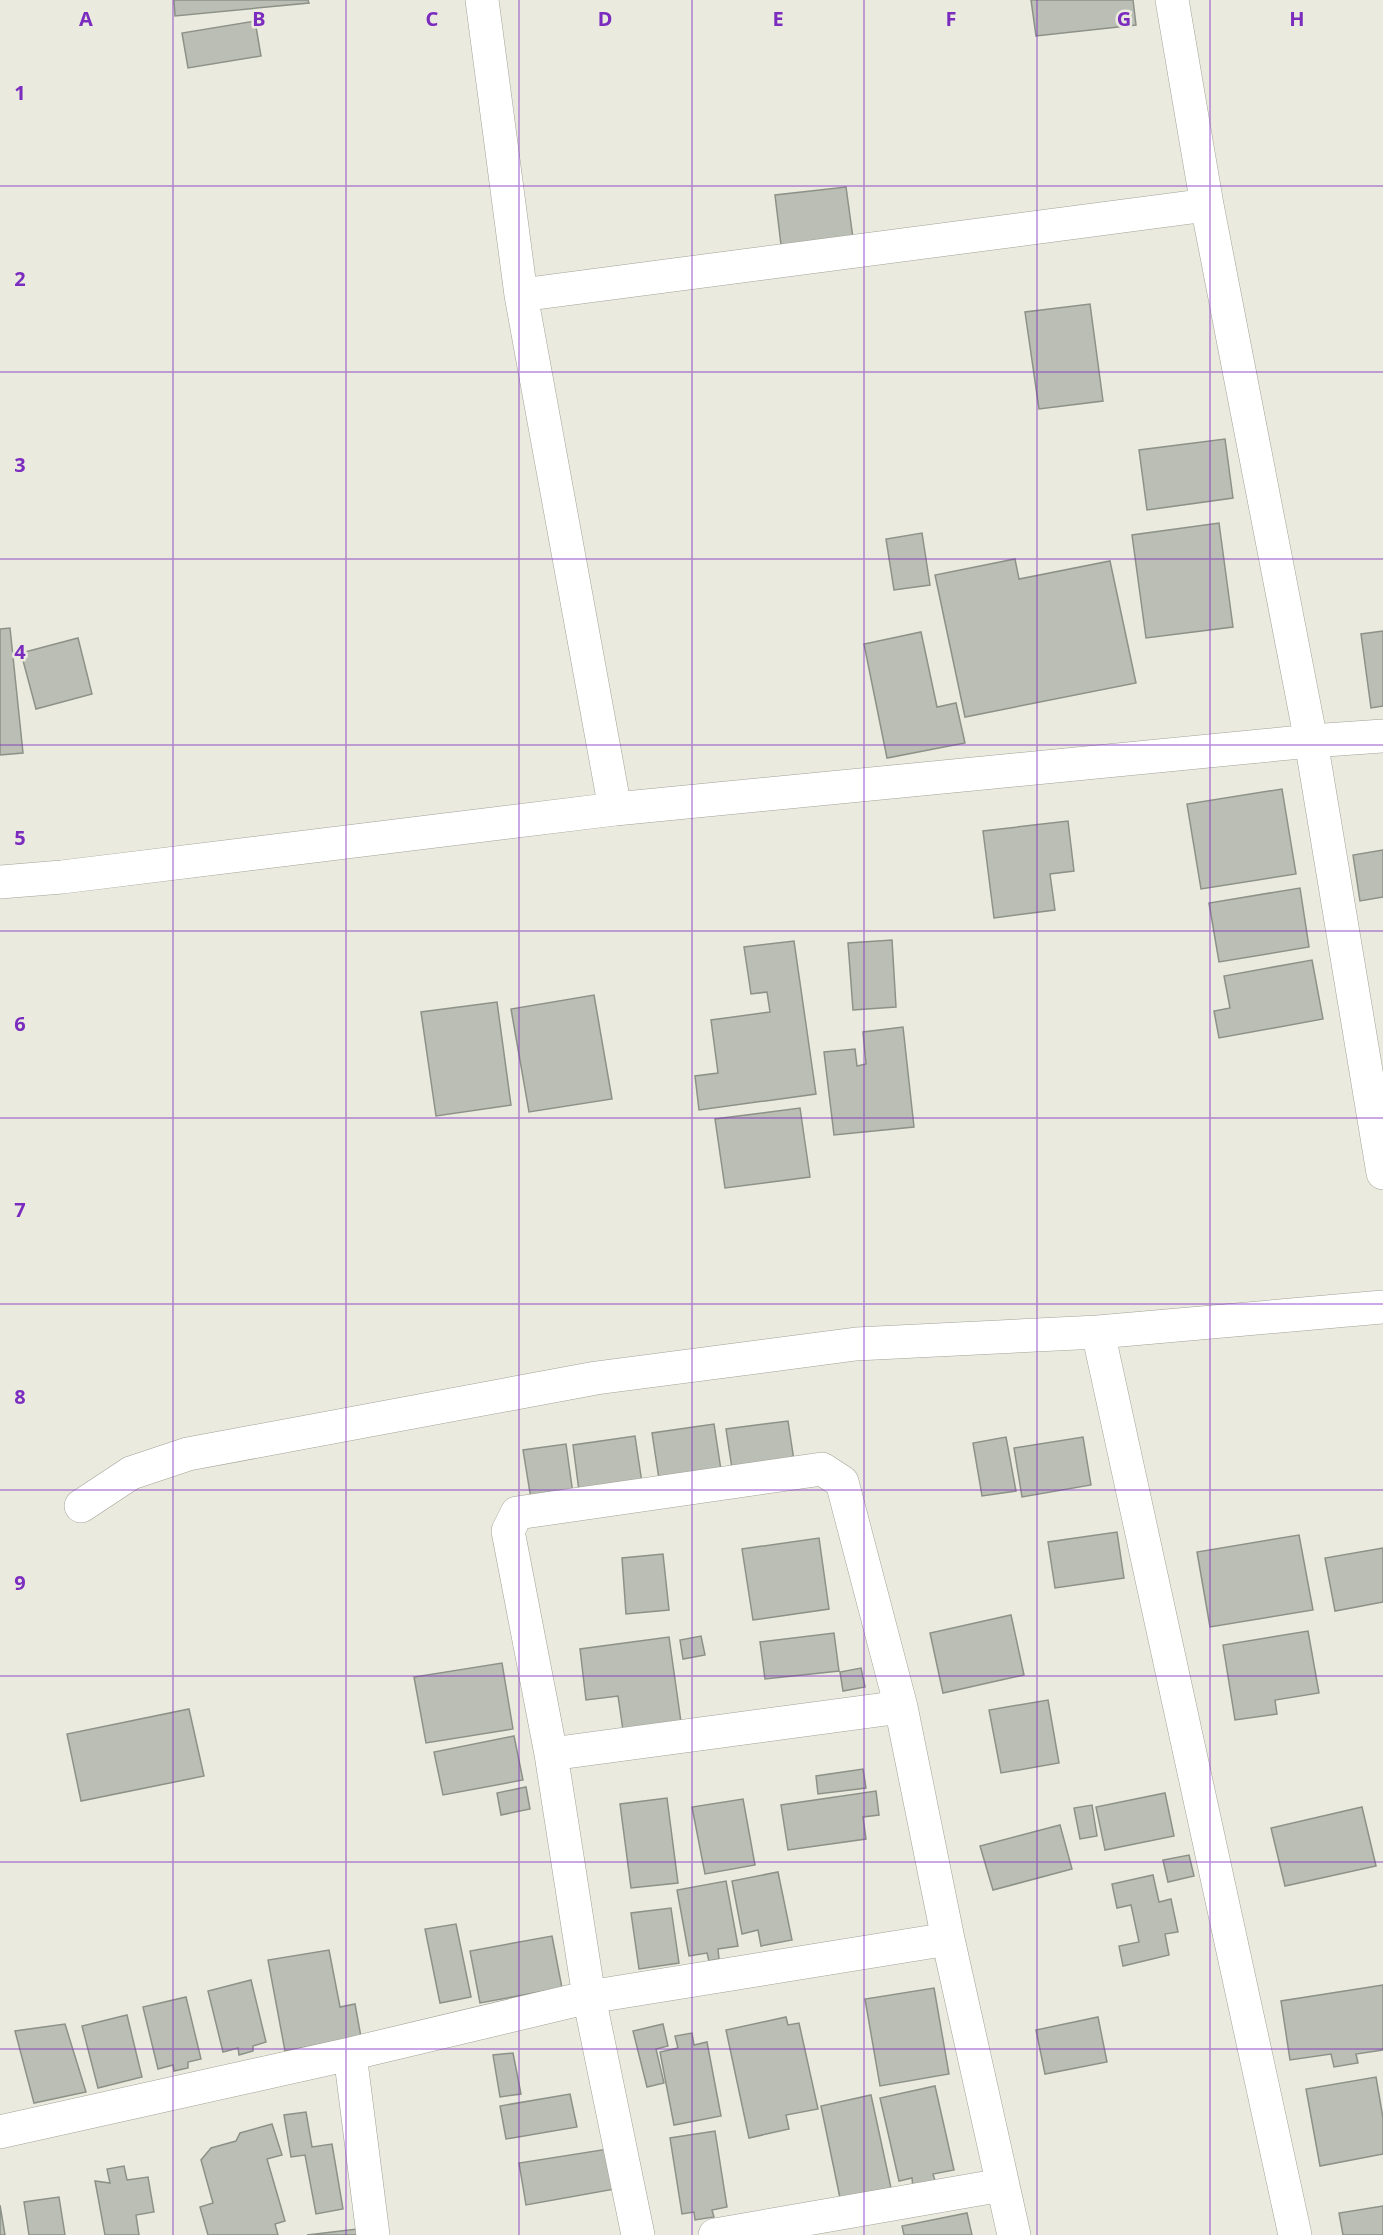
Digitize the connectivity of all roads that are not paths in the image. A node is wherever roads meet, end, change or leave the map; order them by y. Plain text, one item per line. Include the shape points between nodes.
1 (482, 0) edge
2 (1172, 0) edge
3 (1207, 205) junction
4 (521, 295) junction
5 (1383, 736) edge
6 (1311, 741) junction
7 (615, 809) junction
8 (0, 882) edge
9 (1383, 1173) edge
10 (1383, 1307) edge
11 (1098, 1332) junction
12 (81, 1506) dead end
13 (901, 1707) junction
14 (550, 1754) junction
15 (948, 1939) junction
16 (589, 1997) junction
17 (350, 2054) junction
18 (0, 2132) edge
19 (1002, 2185) junction
20 (374, 2235) edge
21 (638, 2235) edge
22 (715, 2235) edge
23 (1014, 2235) edge
24 (1295, 2235) edge

1 - 4 street
2 - 3 street
3 - 4 street
3 - 6 street
4 - 7 street
5 - 6 street
6 - 7 street
6 - 9 street
7 - 8 street
10 - 11 street
11 - 12 street via 856,1344 596,1378 188,1454 131,1473
11 - 24 street
13 - 14 street
13 - 14 street via 842,1482 822,1469 517,1513 508,1531
13 - 15 street
14 - 16 street
15 - 16 street
15 - 19 street
16 - 17 street
16 - 21 street
17 - 18 street
17 - 20 street
19 - 22 street
19 - 23 street

